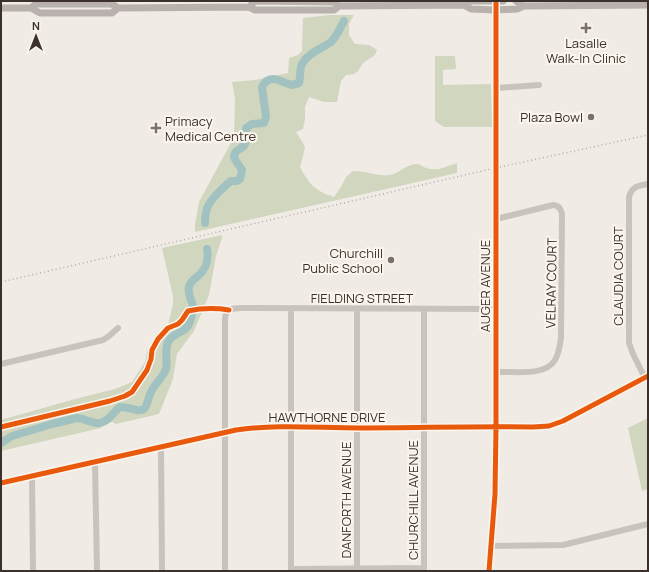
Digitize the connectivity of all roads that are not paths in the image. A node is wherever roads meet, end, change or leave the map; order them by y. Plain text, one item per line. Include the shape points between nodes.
1 (283, 1) edge
2 (496, 1) edge
3 (503, 1) edge
4 (516, 1) edge
5 (524, 4) edge
6 (464, 5) junction
7 (648, 5) edge
8 (338, 6) junction
9 (249, 7) junction
10 (1, 8) edge
11 (283, 10) junction
12 (496, 10) junction
13 (539, 85) dead end
14 (496, 88) junction
15 (648, 184) edge
16 (496, 219) junction
17 (424, 308) junction
18 (291, 309) junction
19 (357, 309) junction
20 (496, 309) junction
21 (118, 328) dead end
22 (1, 364) edge
23 (496, 372) junction
24 (646, 377) edge
25 (290, 427) junction
26 (496, 427) junction
27 (357, 428) junction
28 (424, 428) junction
29 (225, 433) junction
30 (161, 447) junction
31 (95, 462) junction
32 (32, 476) junction
33 (1, 483) edge
34 (648, 524) edge
35 (491, 546) junction
36 (291, 570) edge
37 (357, 570) edge
38 (424, 570) edge
39 (33, 571) edge
40 (97, 571) edge
41 (162, 571) edge
42 (225, 571) edge
43 (489, 571) edge

1 - 8 main road via 334,2
1 - 9 main road via 255,1
1 - 11 street
2 - 3 main road
2 - 6 main road via 471,1
2 - 12 street, AUGER AVENUE
4 - 5 main road
5 - 7 main road
5 - 12 main road via 517,9
6 - 8 main road
6 - 12 main road via 472,9
8 - 11 main road via 334,10
9 - 10 main road via 118,8 112,4 36,4 31,8
9 - 11 main road via 255,10
12 - 14 street, AUGER AVENUE
13 - 14 street
14 - 16 street, AUGER AVENUE
15 - 24 street, CLAUDIA COURT via 634,188 629,198 630,349
16 - 20 street, AUGER AVENUE
16 - 23 street, VELRAY COURT via 553,205 559,207 562,214 559,352 550,366 539,370
17 - 19 street, FIELDING STREET
17 - 20 street, FIELDING STREET
17 - 28 street, CHURCHILL AVENUE
18 - 19 street, FIELDING STREET
18 - 25 street
18 - 29 street, FIELDING STREET via 241,308 226,312
19 - 27 street, DANFORTH AVENUE
20 - 23 street, AUGER AVENUE
21 - 22 street via 103,340
23 - 26 street, AUGER AVENUE
24 - 26 street, HAWTHORNE DRIVE via 554,424 538,427
25 - 27 street, HAWTHORNE DRIVE
25 - 29 street, HAWTHORNE DRIVE via 252,428
25 - 36 street
26 - 28 street, HAWTHORNE DRIVE
26 - 35 street, AUGER AVENUE
27 - 28 street, HAWTHORNE DRIVE
27 - 37 street, DANFORTH AVENUE
28 - 38 street, CHURCHILL AVENUE
29 - 30 street, HAWTHORNE DRIVE
29 - 42 street
30 - 31 street, HAWTHORNE DRIVE
30 - 41 street
31 - 32 street, HAWTHORNE DRIVE
31 - 40 street
32 - 33 street, HAWTHORNE DRIVE
32 - 39 street
34 - 35 street via 562,545
35 - 43 street, AUGER AVENUE
36 - 37 street
37 - 38 street

